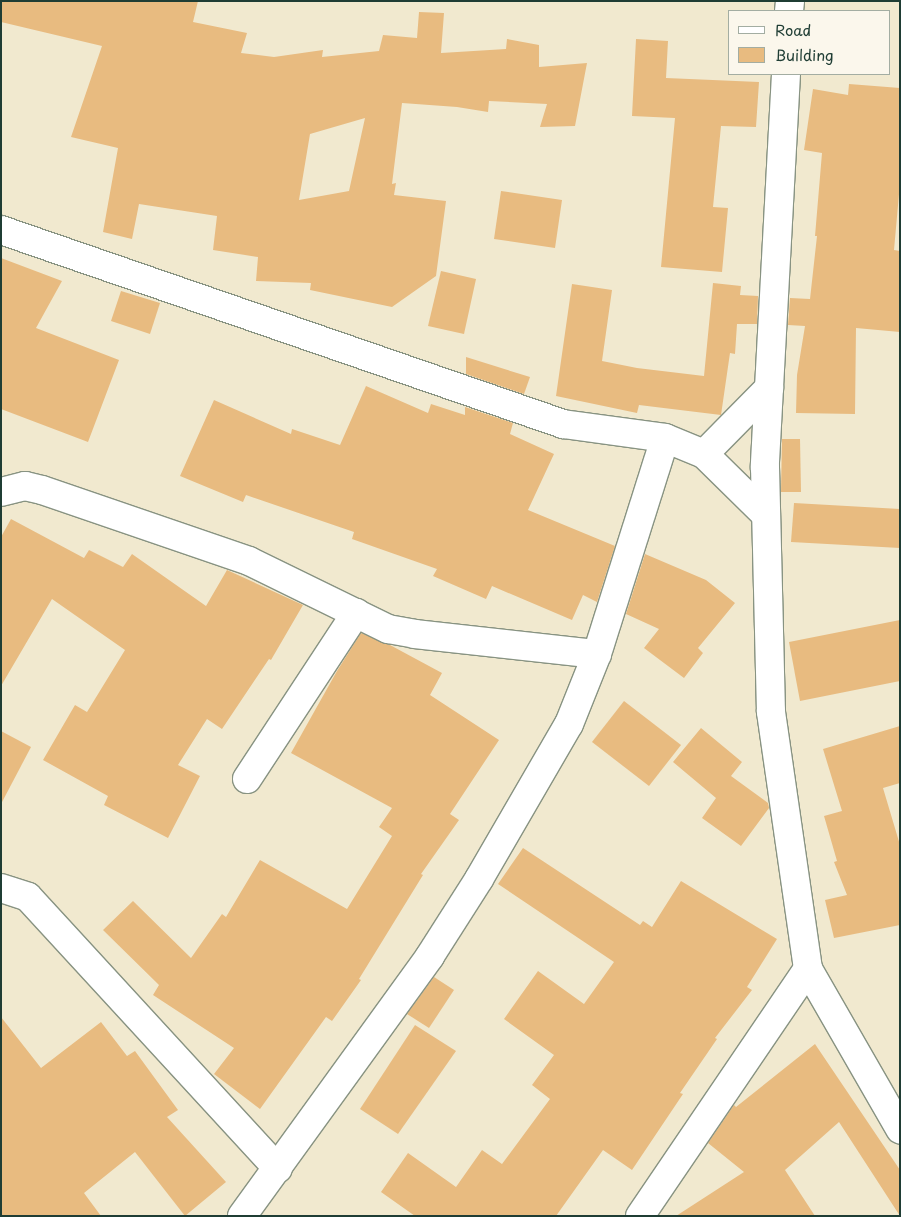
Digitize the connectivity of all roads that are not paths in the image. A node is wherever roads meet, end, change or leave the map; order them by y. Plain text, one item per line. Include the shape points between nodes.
1 (786, 75) edge
2 (1, 230) edge
3 (769, 388) junction
4 (665, 438) junction
5 (704, 454) junction
6 (1, 492) edge
7 (766, 515) junction
8 (356, 612) junction
9 (597, 654) junction
10 (247, 779) dead end
11 (1, 888) edge
12 (808, 969) junction
13 (900, 1129) edge
14 (278, 1169) junction
15 (242, 1216) edge
16 (640, 1216) edge

1 - 3 street
2 - 4 street via 563,424
3 - 5 street
3 - 7 street
4 - 5 street
4 - 9 street
5 - 7 street
6 - 8 street via 25,486 42,490 249,561
7 - 12 street via 771,712
8 - 9 street via 388,629 415,634
8 - 10 street
9 - 14 street via 569,724 479,880 430,956
11 - 14 street via 28,897
12 - 13 street
12 - 16 street
14 - 15 street

